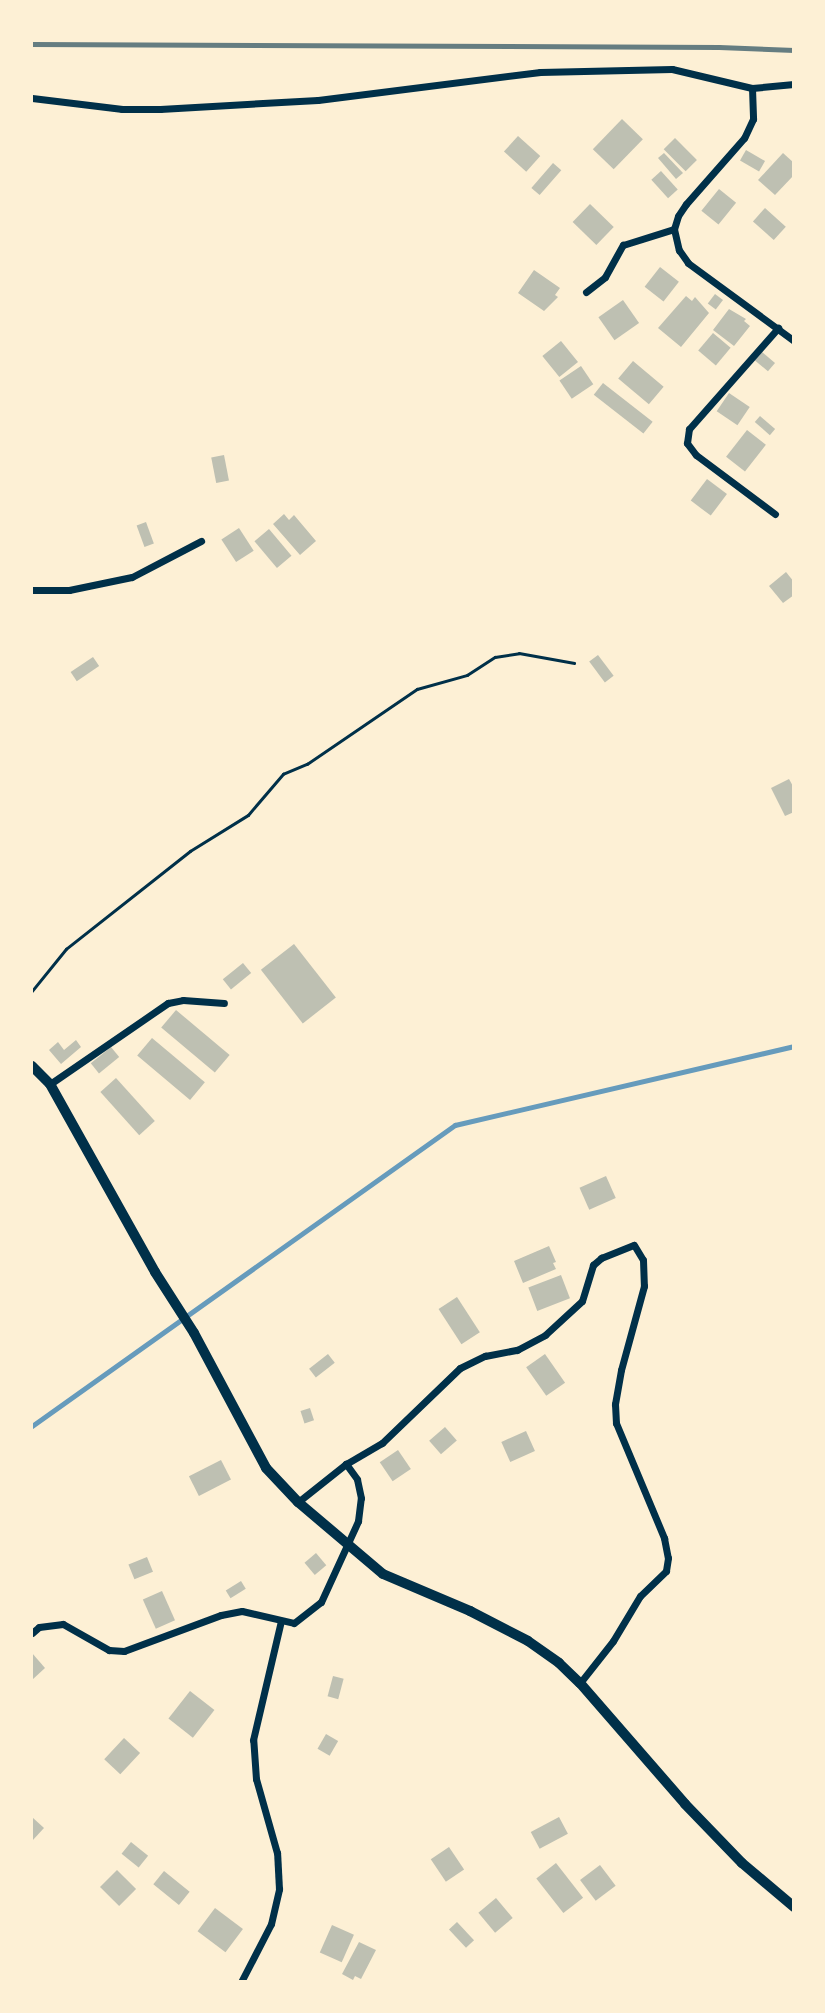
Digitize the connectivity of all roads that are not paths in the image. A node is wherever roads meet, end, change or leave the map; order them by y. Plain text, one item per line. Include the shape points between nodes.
1 (793, 85) edge
2 (752, 88) junction
3 (32, 98) edge
4 (674, 229) junction
5 (586, 292) dead end
6 (778, 328) junction
7 (793, 341) edge
8 (775, 514) dead end
9 (201, 541) dead end
10 (32, 590) edge
11 (224, 1003) dead end
12 (32, 1066) edge
13 (50, 1084) junction
14 (346, 1464) junction
15 (298, 1502) junction
16 (347, 1546) junction
17 (281, 1621) junction
18 (32, 1633) edge
19 (580, 1683) junction
20 (793, 1906) edge
21 (241, 1982) edge

1 - 2 street
2 - 3 street via 672,69 540,72 318,100 160,109
2 - 4 street via 753,119 744,138 686,204
4 - 5 street via 623,245 605,277
4 - 6 street via 688,263
6 - 7 street
6 - 8 street via 689,429 687,443 696,456
9 - 10 street via 132,577 69,590
11 - 13 street via 168,1003
12 - 13 street
13 - 15 street via 266,1468
14 - 15 street
14 - 16 street via 357,1479 361,1498 358,1521
14 - 19 street via 382,1443 460,1368 485,1356 517,1350 545,1335 582,1301 593,1265 634,1245 643,1260 644,1286 621,1370 616,1423 668,1558 666,1571 640,1596
15 - 16 street
16 - 17 street via 321,1602 294,1623
16 - 19 street via 383,1574 528,1641
17 - 18 street via 242,1611 221,1615 124,1651 109,1650 63,1624 39,1626
17 - 21 street via 253,1740 256,1779 277,1853 279,1889 271,1924
19 - 20 street via 685,1804 742,1863

